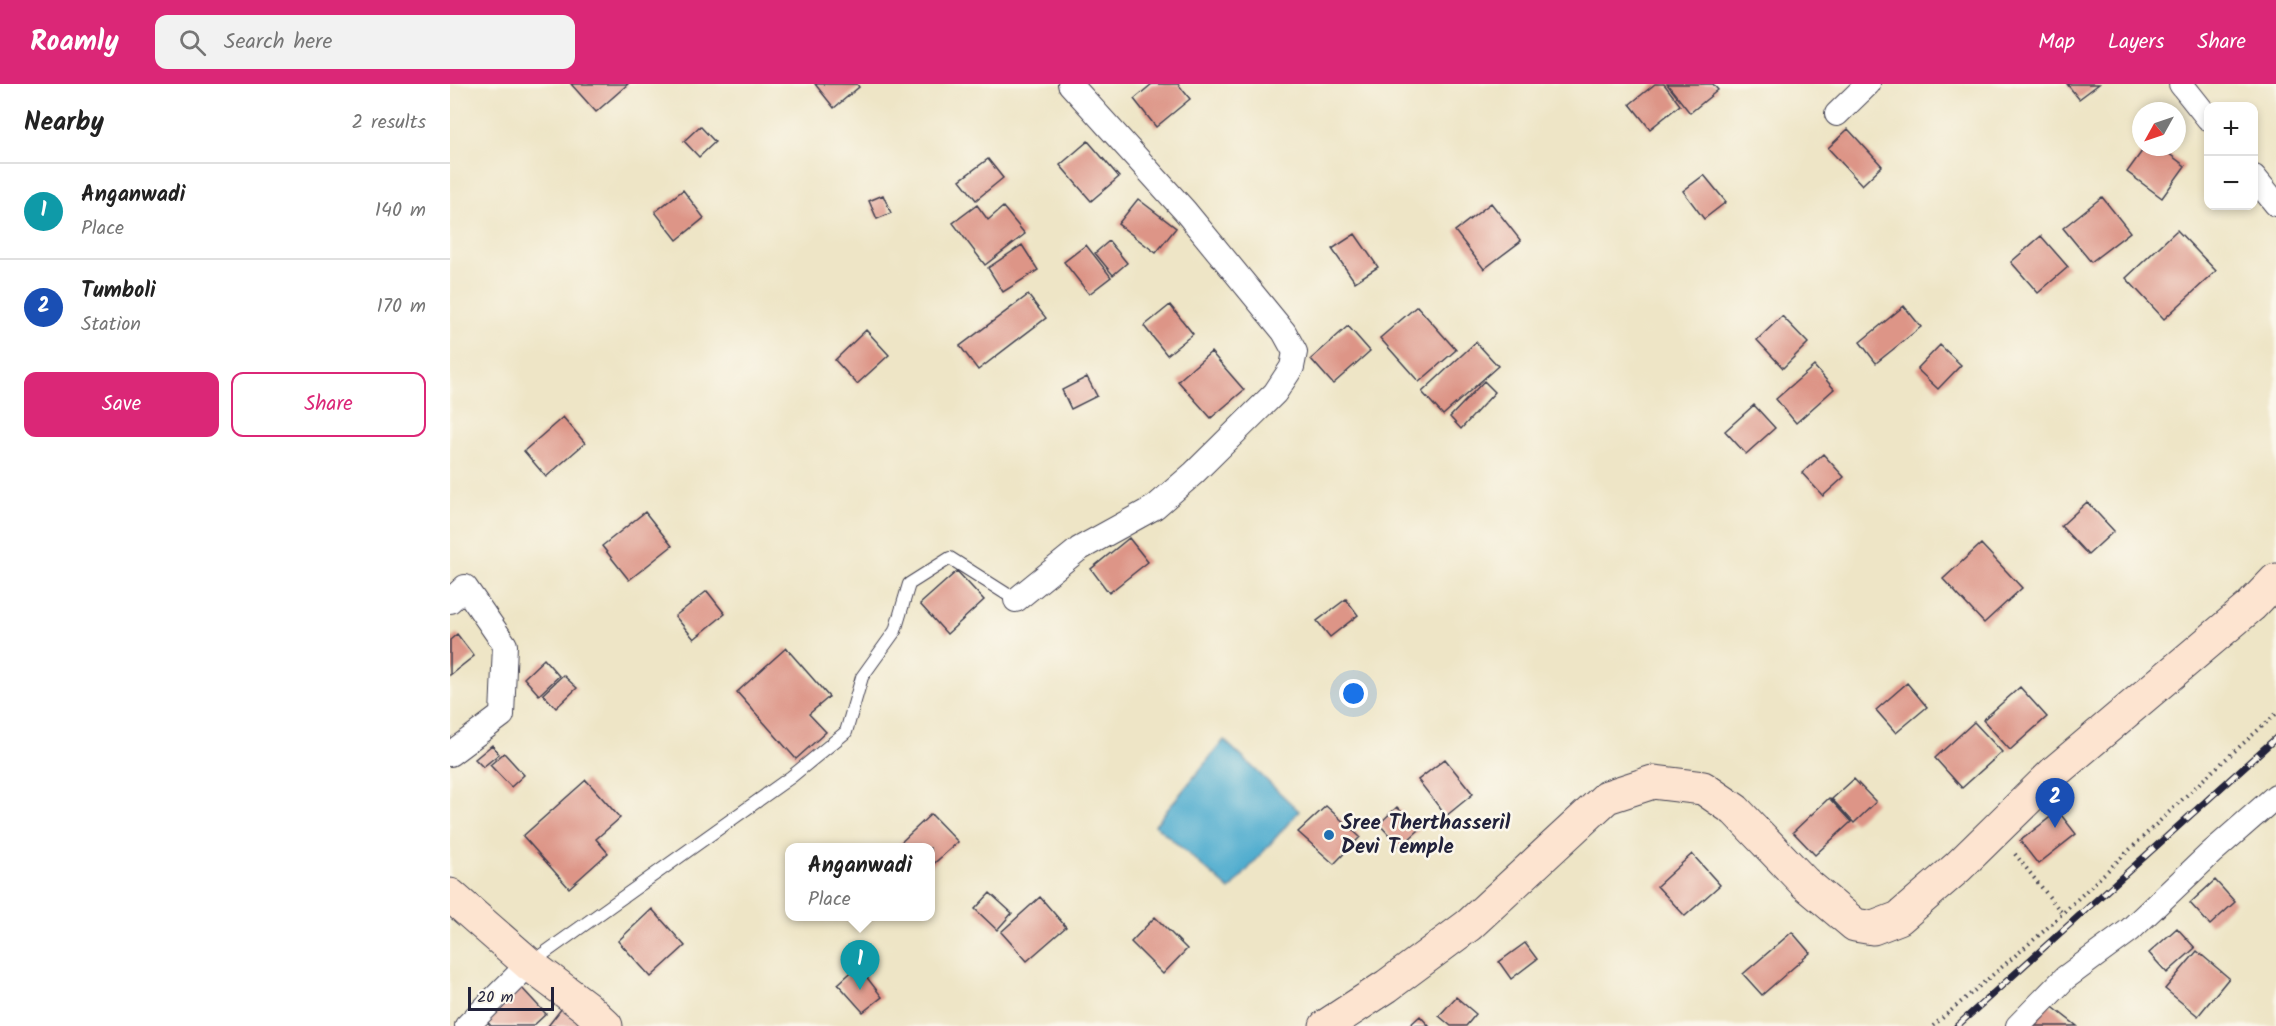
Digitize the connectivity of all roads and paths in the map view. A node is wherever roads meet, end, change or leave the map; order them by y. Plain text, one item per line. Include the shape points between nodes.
1 (1070, 84) edge
2 (1868, 84) edge
3 (2181, 84) edge
4 (2204, 113) edge
5 (1838, 114) dead end
6 (2258, 183) edge
7 (2276, 204) edge
8 (2276, 580) edge
9 (1016, 600) joint
10 (450, 601) edge
11 (2276, 714) edge
12 (450, 754) edge
13 (2276, 796) edge
14 (1995, 830) junction
15 (450, 895) edge
16 (2062, 914) junction
17 (529, 964) junction
18 (467, 1026) edge
19 (606, 1026) edge
20 (1326, 1026) edge
21 (1933, 1026) edge
22 (2018, 1026) edge

1 - 9 street via 1185,211 1284,332 1295,352 1292,367 1275,393 1194,473 1155,507 1079,549
2 - 5 street
3 - 4 street
6 - 7 street
8 - 14 street via 2251,606 2057,770
9 - 17 lane via 950,558 909,584 895,631 862,677 846,732 791,777
10 - 12 street via 465,587 505,645 502,714
11 - 16 path
13 - 22 street via 2130,930 2065,978
14 - 16 path
14 - 20 street via 1899,918 1873,928 1855,925 1805,883 1735,810 1703,788 1653,782 1607,797 1469,925
15 - 17 street
16 - 21 path
17 - 18 street
17 - 19 street

